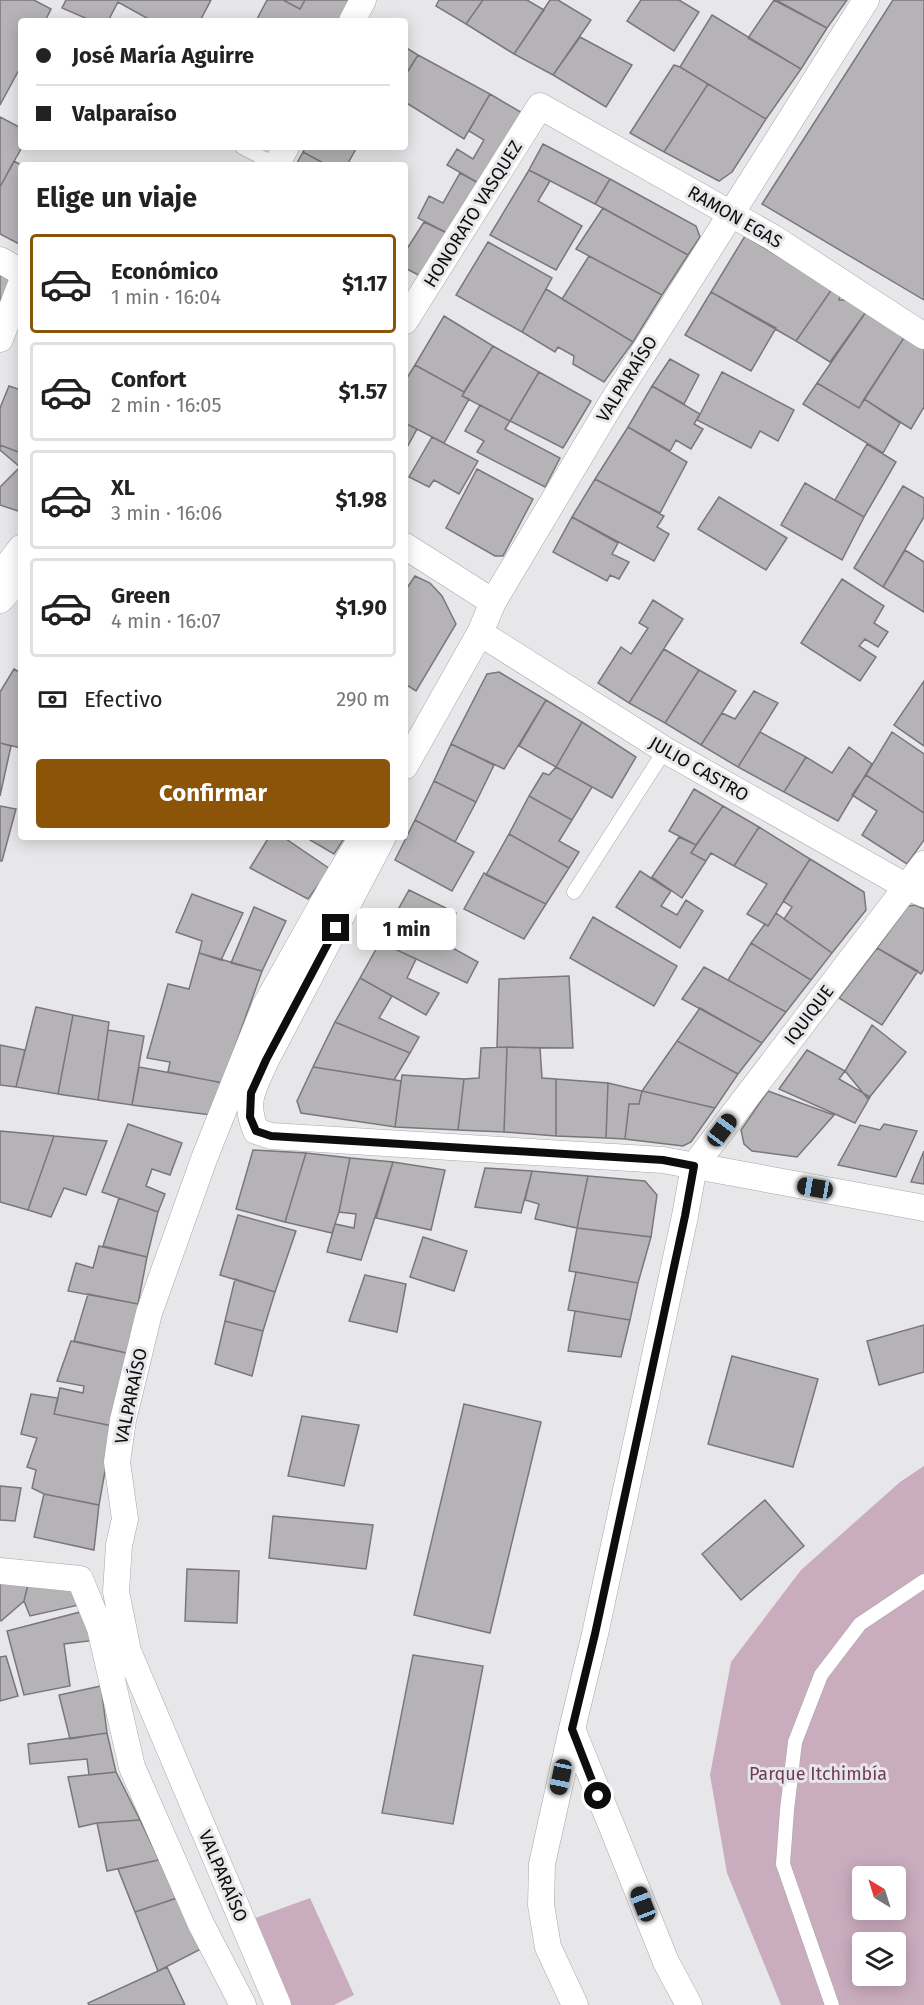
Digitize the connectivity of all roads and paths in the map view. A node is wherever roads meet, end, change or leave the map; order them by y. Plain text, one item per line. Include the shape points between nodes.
1 (363, 0) edge
2 (866, 0) edge
3 (354, 18) edge
4 (540, 106) joint
5 (248, 150) edge
6 (270, 162) edge
7 (731, 214) junction
8 (0, 260) edge
9 (18, 270) edge
10 (18, 292) edge
11 (408, 316) edge
12 (924, 336) edge
13 (0, 339) edge
14 (408, 548) edge
15 (18, 552) edge
16 (0, 575) edge
17 (18, 581) edge
18 (0, 600) edge
19 (493, 602) junction
20 (480, 633) junction
21 (665, 750) junction
22 (408, 761) edge
23 (360, 840) edge
24 (381, 840) edge
25 (924, 864) edge
26 (915, 891) edge
27 (574, 892) dead end
28 (694, 1166) junction
29 (924, 1208) edge
30 (0, 1571) edge
31 (924, 1581) edge
32 (572, 1729) junction
33 (243, 2005) edge
34 (278, 2005) edge
35 (575, 2005) edge
36 (689, 2005) edge
37 (832, 2005) edge

1 - 3 street
2 - 7 street, VALPARAÍSO
4 - 7 street, RAMON EGAS
4 - 11 street, HONORATO VASQUEZ
5 - 6 lane
7 - 12 street, RAMON EGAS
7 - 19 street, VALPARAÍSO
8 - 9 street
10 - 13 street
14 - 19 street
15 - 16 street
17 - 18 street
19 - 20 street, VALPARAÍSO
20 - 21 street, JULIO CASTRO
20 - 22 street, VALPARAÍSO
21 - 26 street, JULIO CASTRO
21 - 27 lane
23 - 34 street, VALPARAÍSO via 265,1006 204,1159 149,1313 117,1462 125,1519 116,1592 128,1651
24 - 28 street via 251,1093 250,1117 256,1131 271,1136 663,1160
25 - 26 street, IQUIQUE
26 - 28 street, IQUIQUE
28 - 29 street
28 - 32 street
30 - 33 street, VALPARAÍSO via 80,1579 100,1628 132,1767 201,1924
31 - 37 lane via 860,1624 822,1675 795,1742 783,1864
32 - 35 street via 542,1864 541,1905 548,1947
32 - 36 street via 666,1962

